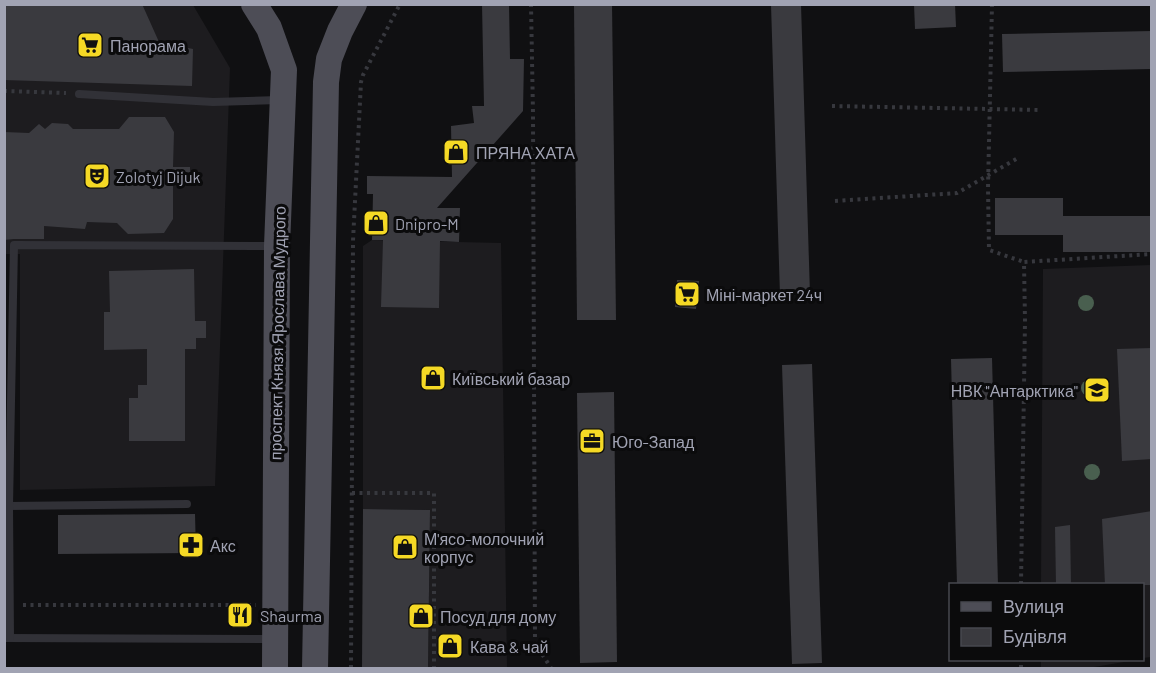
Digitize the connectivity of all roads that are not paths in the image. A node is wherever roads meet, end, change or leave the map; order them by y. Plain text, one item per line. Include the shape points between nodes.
1 (254, 4) edge
2 (354, 4) edge
3 (79, 94) road end
4 (282, 100) junction
5 (277, 246) junction
6 (9, 301) edge
7 (187, 504) dead end
8 (9, 506) junction
9 (7, 638) edge
10 (275, 639) junction
11 (275, 669) edge
12 (315, 669) edge

1 - 4 main road, проспект Князя Ярослава Мудрого via 269,28 284,70
2 - 12 main road via 329,59 326,82
3 - 4 lane via 213,102
4 - 5 main road, проспект Князя Ярослава Мудрого
5 - 6 lane via 14,245
5 - 10 main road, проспект Князя Ярослава Мудрого
6 - 8 lane
7 - 8 lane
8 - 9 lane
9 - 10 lane
10 - 11 main road, проспект Князя Ярослава Мудрого

